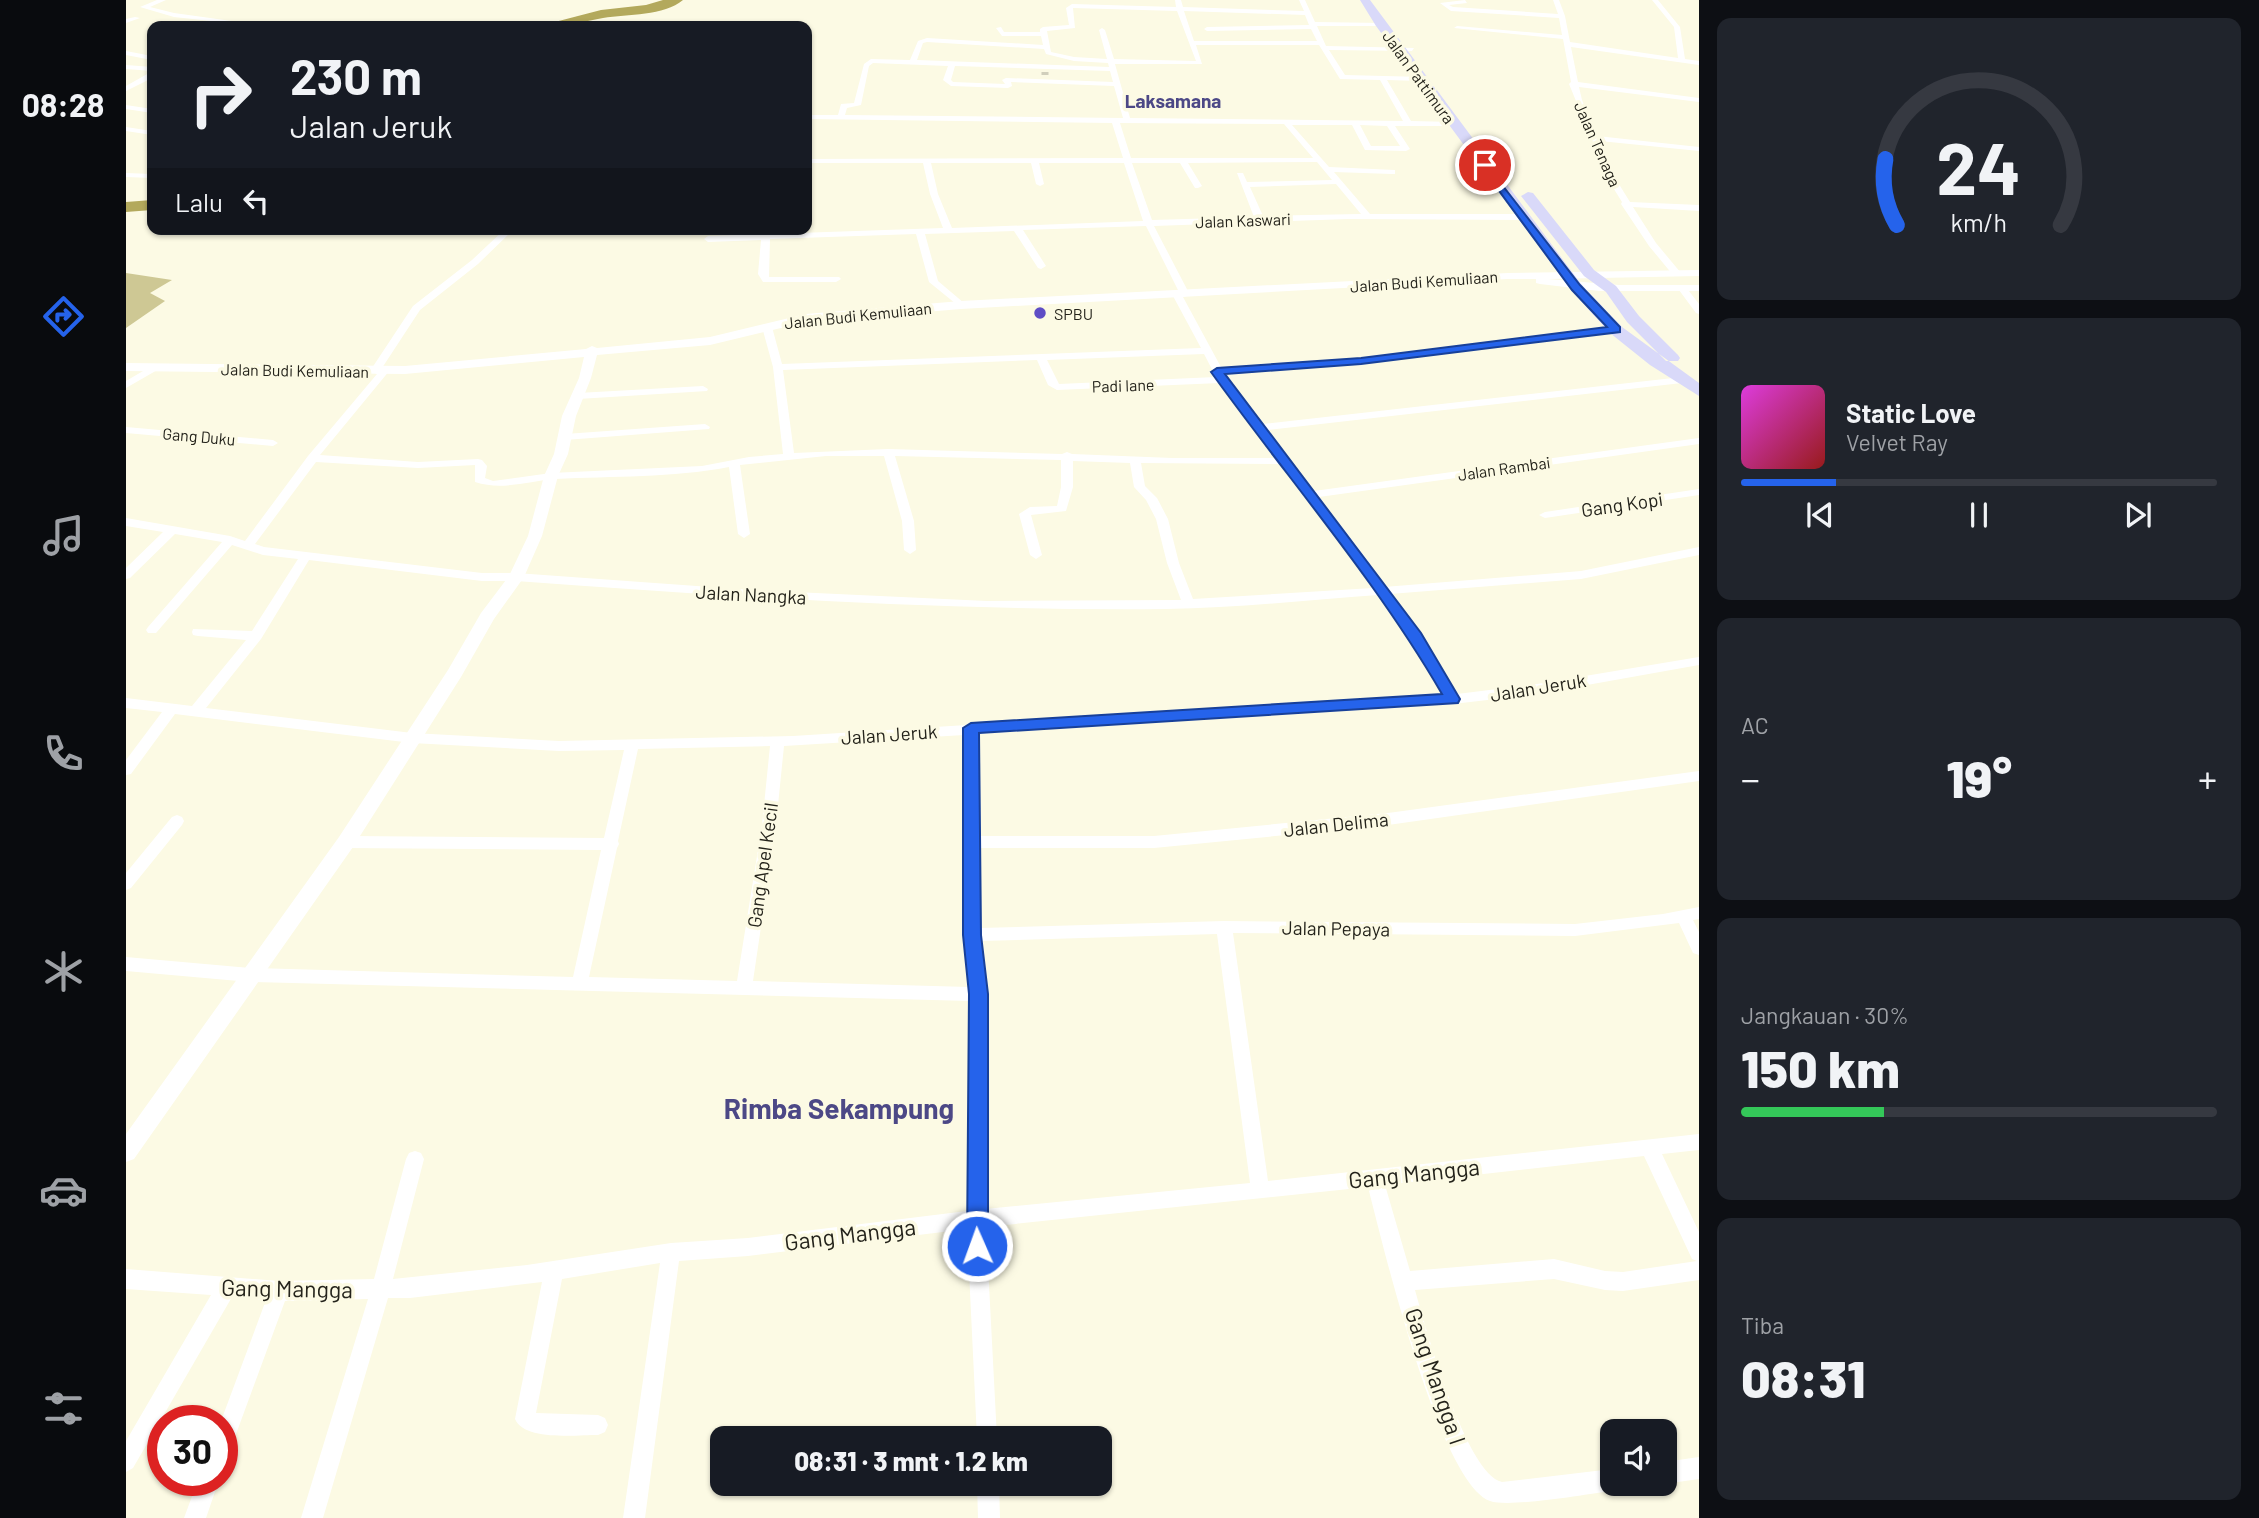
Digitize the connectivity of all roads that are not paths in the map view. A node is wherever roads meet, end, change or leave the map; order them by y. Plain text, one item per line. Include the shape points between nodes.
1 (163, 0) edge
2 (1178, 0) edge
3 (1302, 0) edge
4 (1365, 0) edge
5 (1377, 0) edge
6 (1556, 0) edge
7 (1655, 0) edge
8 (1465, 2) dead end
9 (1181, 10) junction
10 (1308, 13) junction
11 (1562, 16) junction
12 (137, 18) dead end
13 (126, 21) edge
14 (226, 21) edge
15 (1480, 21) dead end
16 (1493, 22) dead end
17 (1380, 24) junction
18 (1313, 25) junction
19 (1551, 26) dead end
20 (1563, 26) junction
21 (999, 28) dead end
22 (1457, 28) dead end
23 (1207, 29) dead end
24 (1102, 30) dead end
25 (1045, 34) junction
26 (1567, 40) junction
27 (1192, 43) junction
28 (1322, 46) junction
29 (1047, 47) junction
30 (1406, 49) junction
31 (126, 53) edge
32 (1050, 56) junction
33 (147, 57) edge
34 (1109, 60) junction
35 (1682, 61) junction
36 (914, 63) junction
37 (1699, 63) edge
38 (952, 65) junction
39 (1003, 66) junction
40 (126, 67) edge
41 (147, 69) edge
42 (1112, 69) junction
43 (1046, 73) junction
44 (147, 77) edge
45 (1383, 79) junction
46 (1420, 79) junction
47 (1006, 80) junction
48 (1117, 84) junction
49 (1573, 84) junction
50 (127, 87) edge
51 (147, 89) edge
52 (1699, 100) edge
53 (126, 107) edge
54 (147, 110) edge
55 (812, 117) edge
56 (841, 117) junction
57 (1115, 120) junction
58 (1127, 120) junction
59 (1286, 122) junction
60 (1354, 123) junction
61 (1408, 123) junction
62 (1390, 124) junction
63 (1454, 124) junction
64 (126, 129) edge
65 (147, 133) edge
66 (1480, 135) dead end
67 (1595, 138) junction
68 (1699, 149) edge
69 (926, 160) junction
70 (1034, 160) junction
71 (1127, 160) junction
72 (1320, 160) junction
73 (812, 161) edge
74 (1183, 161) junction
75 (1326, 169) junction
76 (1392, 172) dead end
77 (1240, 175) dead end
78 (126, 176) edge
79 (147, 176) edge
80 (1336, 181) junction
81 (1040, 184) dead end
82 (1245, 185) junction
83 (1198, 186) dead end
84 (1522, 188) dead end
85 (1625, 204) junction
86 (1699, 208) edge
87 (1368, 216) junction
88 (1524, 217) junction
89 (1259, 218) junction
90 (1148, 222) junction
91 (1017, 228) junction
92 (949, 231) junction
93 (920, 232) junction
94 (504, 235) edge
95 (766, 238) junction
96 (708, 239) dead end
97 (1041, 266) dead end
98 (1589, 273) junction
99 (1676, 273) junction
100 (1699, 273) edge
101 (836, 279) dead end
102 (1572, 281) junction
103 (1682, 288) junction
104 (1699, 288) edge
105 (1611, 289) junction
106 (1181, 295) junction
107 (961, 305) junction
108 (1699, 311) edge
109 (767, 327) junction
110 (1616, 330) junction
111 (592, 350) junction
112 (1207, 351) junction
113 (1041, 358) junction
114 (126, 367) edge
115 (155, 367) junction
116 (778, 367) junction
117 (380, 371) junction
118 (1220, 376) junction
119 (1691, 380) edge
120 (126, 385) edge
121 (703, 388) dead end
122 (1699, 391) edge
123 (578, 396) junction
124 (705, 428) dead end
125 (1258, 428) junction
126 (126, 430) edge
127 (565, 438) junction
128 (1699, 441) edge
129 (273, 443) dead end
130 (888, 452) junction
131 (789, 455) junction
132 (1067, 455) junction
133 (312, 458) junction
134 (1135, 459) junction
135 (1283, 461) junction
136 (734, 463) junction
137 (551, 476) junction
138 (1699, 492) edge
139 (1308, 495) junction
140 (1545, 514) dead end
141 (126, 522) edge
142 (171, 531) junction
143 (744, 534) dead end
144 (230, 540) junction
145 (247, 547) junction
146 (911, 550) dead end
147 (1699, 551) edge
148 (1036, 555) dead end
149 (305, 557) junction
150 (126, 575) edge
151 (516, 577) junction
152 (1381, 591) junction
153 (1188, 603) junction
154 (152, 630) dead end
155 (198, 632) dead end
156 (256, 636) junction
157 (1699, 661) edge
158 (1452, 699) junction
159 (126, 703) edge
160 (171, 710) junction
161 (195, 712) junction
162 (971, 728) junction
163 (412, 738) junction
164 (778, 741) junction
165 (632, 743) junction
166 (126, 771) edge
167 (1699, 776) edge
168 (177, 821) dead end
169 (346, 842) junction
170 (971, 842) junction
171 (612, 844) junction
172 (126, 884) edge
173 (1691, 914) edge
174 (1224, 926) junction
175 (972, 935) junction
176 (1699, 948) edge
177 (126, 964) edge
178 (250, 975) junction
179 (580, 983) junction
180 (744, 989) junction
181 (978, 994) junction
182 (1699, 1142) edge
183 (1650, 1147) junction
184 (126, 1152) edge
185 (415, 1159) dead end
186 (1374, 1177) junction
187 (1260, 1189) junction
188 (976, 1219) junction
189 (671, 1252) junction
190 (1699, 1252) edge
191 (1699, 1270) edge
192 (554, 1271) junction
193 (126, 1279) edge
194 (1404, 1281) junction
195 (226, 1287) junction
196 (381, 1289) junction
197 (279, 1291) junction
198 (237, 1405) edge
199 (598, 1424) dead end
200 (986, 1426) edge
201 (126, 1461) edge
202 (1699, 1468) edge
203 (1677, 1471) edge
204 (1600, 1482) edge
205 (203, 1496) edge
206 (988, 1496) edge
207 (195, 1518) edge
208 (312, 1518) edge
209 (634, 1518) edge
210 (989, 1518) edge

1 - 14 street via 143,7
2 - 9 street
3 - 10 street
4 - 17 main road, Jalan Pattimura
5 - 30 main road, Jalan Pattimura
6 - 11 street, Jalan Tenaga
7 - 35 street via 1677,27
8 - 11 street via 1443,3 1449,9
9 - 10 street
9 - 25 street via 1072,6 1073,27 1045,28
9 - 27 street
10 - 18 street
11 - 20 street, Jalan Tenaga
12 - 13 street
15 - 16 street
17 - 18 street
17 - 30 main road, Jalan Pattimura
18 - 23 street
18 - 28 street
19 - 20 street
20 - 26 street, Jalan Tenaga
21 - 25 street via 1002,34
22 - 26 street
24 - 34 street
25 - 29 street
26 - 35 street
26 - 49 street, Jalan Tenaga
27 - 28 street
27 - 34 street via 1200,63
28 - 30 street
28 - 45 street via 1343,77
29 - 32 street
29 - 36 street via 927,40 920,42
30 - 46 main road, Jalan Pattimura
30 - 66 main road, Jalan Pattimura
31 - 33 street
32 - 34 street
32 - 43 street
34 - 42 street
35 - 37 street
36 - 38 street
36 - 56 street via 869,62 857,105 844,106
38 - 39 street
38 - 47 street via 947,80 951,84 1008,86
39 - 43 street
39 - 47 street
40 - 41 street
42 - 43 street
42 - 48 street
43 - 47 street
43 - 48 street
44 - 50 street
45 - 46 street
45 - 61 street
46 - 63 main road, Jalan Pattimura
48 - 58 street
49 - 52 street
49 - 67 street, Jalan Tenaga
50 - 51 street
53 - 54 street
55 - 56 street
56 - 57 street
57 - 58 street
57 - 71 street
58 - 59 street
59 - 60 street
59 - 72 street
60 - 62 street
60 - 62 street via 1368,148 1406,149
61 - 62 street
61 - 63 street
63 - 88 main road, Jalan Pattimura
64 - 65 street
67 - 68 street
67 - 85 street, Jalan Tenaga
69 - 70 street
69 - 73 street
69 - 92 street
70 - 71 street
70 - 81 street
71 - 74 street
71 - 90 street
72 - 74 street
72 - 75 street
74 - 83 street
75 - 76 street
75 - 80 street
77 - 82 street
78 - 79 street
80 - 82 street
80 - 87 street
82 - 89 street
84 - 98 main road
85 - 86 street
85 - 99 street, Jalan Tenaga
87 - 88 street, Jalan Kaswari
87 - 89 street, Jalan Kaswari
88 - 102 main road, Jalan Pattimura
89 - 90 street, Jalan Kaswari
90 - 91 street, Jalan Kaswari
90 - 106 street
91 - 92 street, Jalan Kaswari
91 - 97 street
92 - 93 street, Jalan Kaswari
93 - 95 street, Jalan Kaswari
93 - 107 street via 933,282
94 - 117 street via 416,307
95 - 96 street, Jalan Kaswari
95 - 101 street via 766,280
98 - 99 street
98 - 102 street
98 - 105 main road
99 - 100 street
102 - 105 street
102 - 106 street, Jalan Budi Kemuliaan via 1508,276
102 - 110 main road, Jalan Pattimura
103 - 104 street
103 - 105 street
103 - 108 street
105 - 119 main road
106 - 107 street, Jalan Budi Kemuliaan
106 - 112 street
107 - 109 street, Jalan Budi Kemuliaan via 821,316
109 - 111 street, Jalan Budi Kemuliaan via 710,341
109 - 116 street
110 - 118 street
110 - 119 main road, Jalan Pattimura
111 - 117 street, Jalan Budi Kemuliaan
111 - 123 street
112 - 113 street
112 - 118 street
113 - 116 street
113 - 118 street, Padi lane via 1058,387
114 - 115 street, Jalan Budi Kemuliaan
115 - 117 street, Jalan Budi Kemuliaan
115 - 120 street
116 - 131 street
117 - 133 street
118 - 125 street
119 - 122 main road
119 - 125 street
121 - 123 street
123 - 127 street
124 - 127 street
125 - 135 street
126 - 129 street, Gang Duku
127 - 137 street
128 - 139 street, Jalan Rambai
130 - 131 street
130 - 132 street
130 - 146 street via 908,521
131 - 136 street
132 - 134 street
132 - 148 street via 1062,509 1025,514
133 - 137 street via 418,465 478,462 479,480 485,484
133 - 145 street
134 - 135 street
134 - 153 street via 1140,487 1162,519
135 - 139 street
136 - 137 street via 702,469
136 - 143 street
137 - 151 street via 534,536
138 - 140 street, Gang Kopi
139 - 152 street
141 - 142 street, Jalan Nangka
142 - 144 street, Jalan Nangka
142 - 150 street
144 - 145 street, Jalan Nangka
144 - 154 street
145 - 149 street, Jalan Nangka
147 - 152 street, Jalan Nangka via 1581,575
149 - 151 street, Jalan Nangka
149 - 156 street
151 - 153 street, Jalan Nangka via 987,605
151 - 163 street
152 - 153 street, Jalan Nangka
152 - 158 street via 1416,636
155 - 156 street
156 - 161 street
157 - 158 street, Jalan Jeruk
158 - 162 street, Jalan Jeruk
159 - 160 street, Jalan Jeruk
160 - 161 street, Jalan Jeruk
160 - 166 street
161 - 163 street, Jalan Jeruk
162 - 164 street, Jalan Jeruk
162 - 170 street
163 - 165 street, Jalan Jeruk via 559,746
163 - 169 street
164 - 165 street, Jalan Jeruk
164 - 180 street, Gang Apel Kecil
165 - 171 street
167 - 170 street, Jalan Delima via 1388,819 1154,842
168 - 172 street
169 - 171 street
169 - 178 street
170 - 175 street
171 - 179 street
173 - 174 street, Jalan Pepaya via 1548,931
173 - 176 street
174 - 175 street, Jalan Pepaya
174 - 187 street
175 - 181 street
177 - 178 street
178 - 179 street
178 - 184 street
179 - 180 street
180 - 181 street
181 - 188 street
182 - 183 street, Gang Mangga
183 - 186 street, Gang Mangga
183 - 190 street
185 - 196 street
186 - 187 street, Gang Mangga
186 - 194 street, Gang Mangga I
187 - 188 street, Gang Mangga
188 - 189 street, Gang Mangga
188 - 200 street
189 - 192 street, Gang Mangga
189 - 209 street
191 - 194 street via 1619,1281 1554,1269
192 - 196 street, Gang Mangga
192 - 199 street via 525,1419 531,1423
193 - 195 street, Gang Mangga
194 - 204 street, Gang Mangga I via 1458,1446 1488,1489 1517,1493
195 - 197 street, Gang Mangga
195 - 201 street
196 - 197 street, Gang Mangga
196 - 208 street
197 - 198 street
202 - 203 street
205 - 207 street
206 - 210 street

